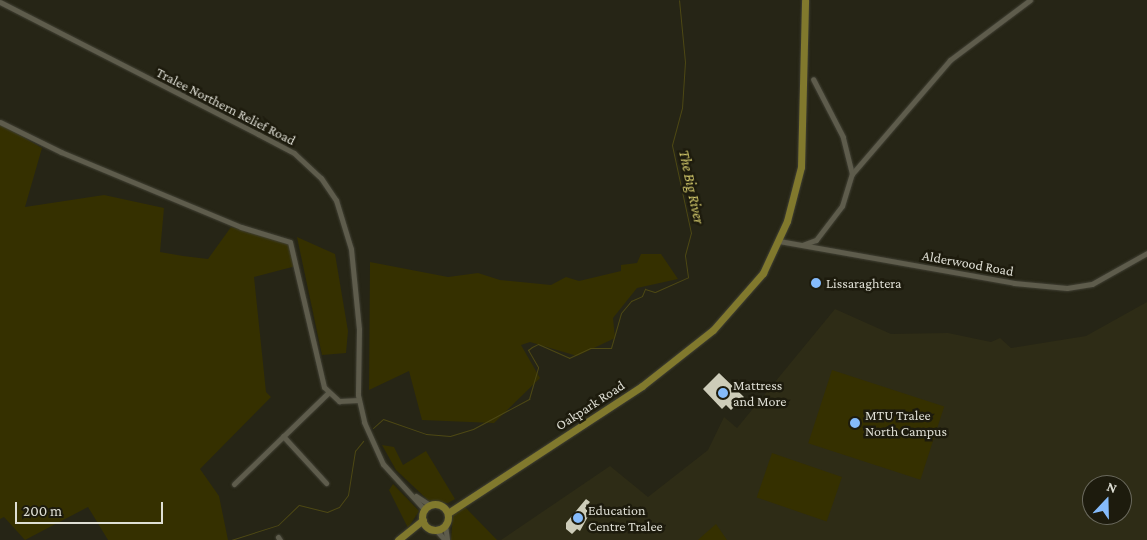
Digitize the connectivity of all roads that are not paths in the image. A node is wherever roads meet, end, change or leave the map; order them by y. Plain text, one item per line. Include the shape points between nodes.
1 (805, 0) edge
2 (1030, 0) edge
3 (0, 2) edge
4 (813, 79) dead end
5 (0, 122) edge
6 (852, 174) junction
7 (780, 241) junction
8 (799, 245) junction
9 (1147, 253) edge
10 (328, 393) junction
11 (359, 400) junction
12 (282, 436) junction
13 (326, 483) dead end
14 (234, 484) dead end
15 (427, 507) junction
16 (445, 510) junction
17 (424, 524) junction
18 (446, 525) junction
19 (436, 530) junction
20 (398, 540) edge
21 (446, 540) edge

1 - 7 main road, Oakpark Road via 801,167
2 - 6 street via 950,60
3 - 11 street, Tralee Northern Relief Road via 258,134 302,159 321,178 336,200 352,249 359,329
4 - 6 street via 843,137
5 - 10 street via 61,152 241,226 290,242
6 - 8 street via 842,206 816,240
7 - 8 street, Alderwood Road
7 - 16 main road, Oakpark Road via 763,273 730,315 642,386
8 - 9 street, Alderwood Road via 1014,283 1067,288 1092,284
10 - 11 street via 339,401
10 - 12 street
11 - 15 street, Tralee Northern Relief Road via 377,454
12 - 13 street
12 - 14 street
15 - 16 main road
15 - 17 main road
16 - 18 main road
17 - 19 main road
17 - 20 main road
18 - 19 main road
18 - 21 street
19 - 21 street

